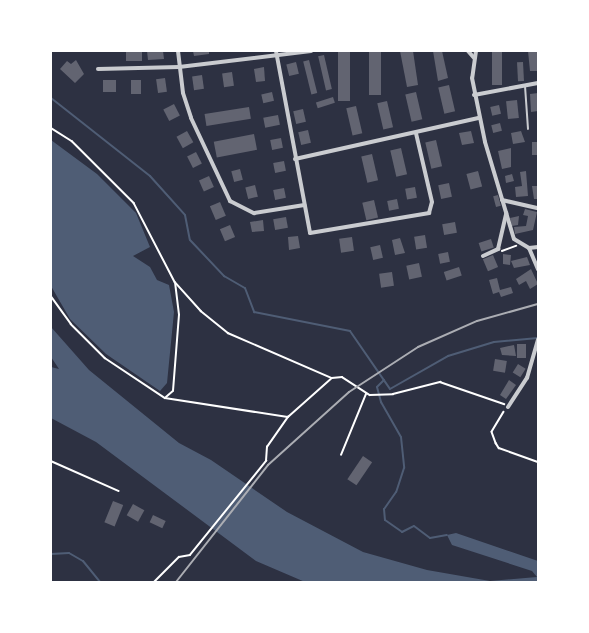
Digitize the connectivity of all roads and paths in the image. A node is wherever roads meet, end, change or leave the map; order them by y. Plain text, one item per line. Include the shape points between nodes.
1 (178, 51) edge
2 (276, 51) edge
3 (311, 51) edge
4 (468, 51) edge
5 (476, 51) edge
6 (277, 57) junction
7 (474, 58) junction
8 (178, 67) junction
9 (98, 69) dead end
10 (538, 83) edge
11 (525, 86) junction
12 (474, 95) junction
13 (479, 118) junction
14 (51, 128) edge
15 (528, 129) dead end
16 (416, 134) junction
17 (296, 159) junction
18 (502, 200) junction
19 (304, 205) junction
20 (538, 208) edge
21 (506, 212) junction
22 (519, 243) junction
23 (538, 247) edge
24 (529, 248) junction
25 (498, 249) junction
26 (483, 256) dead end
27 (538, 268) edge
28 (175, 282) junction
29 (51, 296) edge
30 (538, 340) edge
31 (536, 350) edge
32 (332, 378) junction
33 (367, 394) junction
34 (165, 398) junction
35 (508, 407) junction
36 (288, 417) junction
37 (341, 455) dead end
38 (51, 460) edge
39 (538, 462) edge
40 (119, 491) dead end
41 (154, 582) edge

1 - 8 street
2 - 6 street
3 - 6 street
4 - 7 street
5 - 7 street
6 - 8 street
6 - 17 street
7 - 12 street
8 - 9 street
8 - 19 street via 191,117 230,201 254,213
10 - 11 street
11 - 12 street
11 - 15 lane
12 - 13 street
13 - 16 street
13 - 18 street
14 - 28 path via 72,141 134,203
16 - 17 street
16 - 19 street via 432,202 429,213 310,233
17 - 19 street
18 - 20 street
18 - 21 street
21 - 22 street
21 - 25 street
22 - 24 street
22 - 25 path via 508,251
23 - 24 street
24 - 27 street
25 - 26 street
28 - 32 path via 228,333
28 - 34 path via 179,315 174,380 173,391
29 - 34 path via 71,324 105,358
30 - 31 street
31 - 35 street via 527,378
32 - 33 path via 342,377
32 - 36 path
33 - 35 path via 387,395 440,382
33 - 37 path
34 - 36 path
35 - 39 path via 492,432 496,443 499,448
36 - 41 path via 267,447 266,460 190,555 179,557
38 - 40 path

